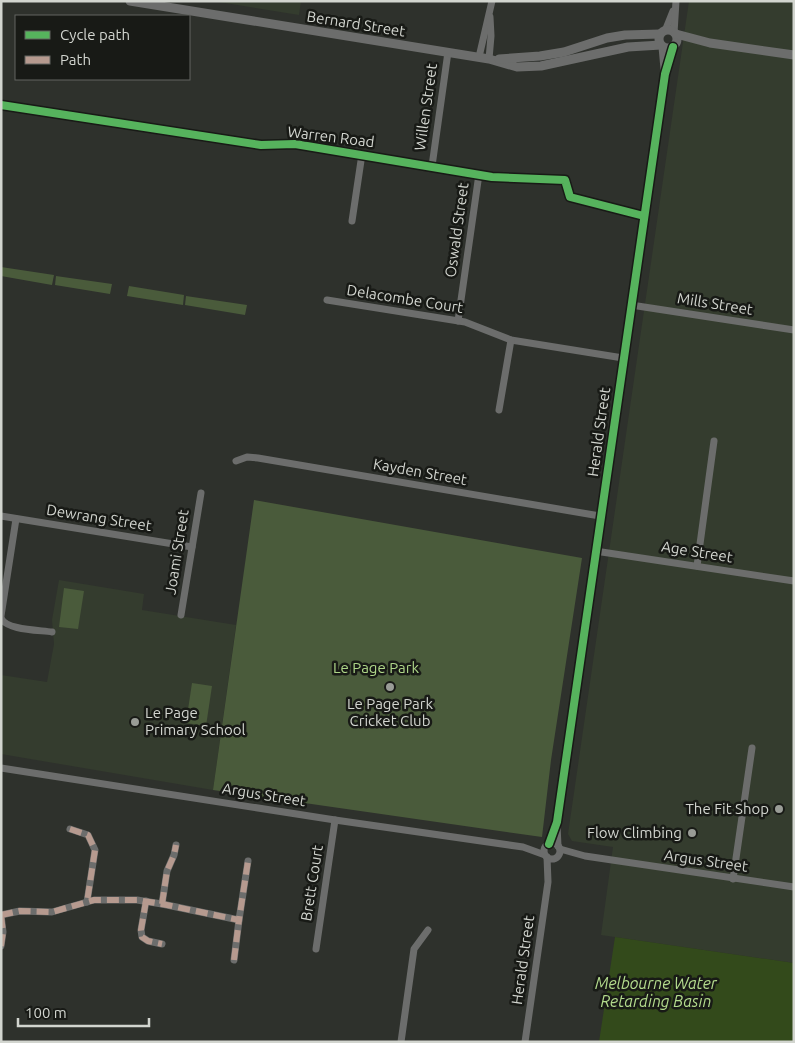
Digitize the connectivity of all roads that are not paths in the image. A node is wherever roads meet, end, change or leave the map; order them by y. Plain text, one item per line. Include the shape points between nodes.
1 (130, 1) edge
2 (492, 1) edge
3 (675, 5) edge
4 (490, 12) junction
5 (671, 37) junction
6 (662, 46) junction
7 (448, 52) junction
8 (794, 56) edge
9 (479, 57) junction
10 (489, 59) junction
11 (665, 74) junction
12 (1, 105) edge
13 (362, 154) junction
14 (432, 166) junction
15 (478, 174) junction
16 (644, 216) junction
17 (352, 221) dead end
18 (327, 300) dead end
19 (631, 306) junction
20 (458, 320) junction
21 (794, 330) edge
22 (511, 340) junction
23 (623, 358) junction
24 (499, 410) dead end
25 (714, 441) dead end
26 (236, 461) dead end
27 (201, 493) dead end
28 (1, 516) edge
29 (600, 516) junction
30 (16, 519) junction
31 (192, 547) junction
32 (595, 551) junction
33 (697, 566) junction
34 (794, 581) edge
35 (181, 615) dead end
36 (1, 617) edge
37 (52, 632) dead end
38 (752, 748) dead end
39 (1, 768) edge
40 (335, 820) junction
41 (556, 822) junction
42 (70, 829) dead end
43 (176, 845) dead end
44 (548, 845) junction
45 (559, 847) junction
46 (522, 848) junction
47 (546, 856) junction
48 (585, 856) junction
49 (557, 858) junction
50 (248, 861) dead end
51 (734, 878) junction
52 (548, 882) junction
53 (794, 887) edge
54 (146, 901) junction
55 (87, 902) junction
56 (162, 904) junction
57 (1, 915) edge
58 (239, 920) junction
59 (428, 930) dead end
60 (162, 944) dead end
61 (1, 946) edge
62 (316, 950) dead end
63 (234, 960) dead end
64 (400, 1042) edge
65 (525, 1042) edge

1 - 7 street, Bernard Street
2 - 4 street
3 - 5 street, Herald Street
4 - 9 street
4 - 10 street
5 - 6 street, Bernard Street via 668,48
5 - 8 street, Bernard Street
5 - 10 street, Bernard Street via 626,35 564,52
5 - 11 street, Herald Street
6 - 10 street, Bernard Street via 628,47 541,66 517,67
6 - 11 street, Herald Street
7 - 9 street, Bernard Street
7 - 14 street, Willen Street
9 - 10 street, Bernard Street
11 - 16 street, Herald Street
12 - 13 street, Warren Road via 261,145 295,144
13 - 14 street, Warren Road
13 - 17 street
14 - 15 street, Warren Road
15 - 16 street, Warren Road via 565,180 570,197
15 - 20 street, Oswald Street
16 - 19 street, Herald Street
18 - 20 street, Delacombe Court
19 - 21 street, Mills Street
19 - 23 street, Herald Street
20 - 22 street, Delacombe Court
22 - 23 street, Delacombe Court
22 - 24 street
23 - 29 street, Herald Street
25 - 33 street
26 - 29 street, Kayden Street via 258,458
27 - 31 street, Joami Street
28 - 30 street, Dewrang Street
29 - 32 street, Herald Street
30 - 31 street, Dewrang Street
30 - 36 street
31 - 35 street, Joami Street
32 - 33 street, Age Street
32 - 41 street, Herald Street
33 - 34 street, Age Street
36 - 37 street via 10,626
38 - 51 street
39 - 40 street, Argus Street
40 - 46 street, Argus Street
40 - 62 street, Brett Court
41 - 44 street, Herald Street
41 - 45 street, Herald Street
42 - 55 street via 88,835 95,850
43 - 56 street via 167,871
44 - 45 street, Argus Street
44 - 46 street, Argus Street
44 - 47 street, Herald Street
45 - 48 street, Argus Street
45 - 49 street, Herald Street
46 - 47 street, Argus Street
47 - 49 street, Argus Street
47 - 52 street, Herald Street
48 - 49 street, Argus Street
48 - 51 street, Argus Street
49 - 52 street, Herald Street
50 - 58 street
51 - 53 street, Argus Street
52 - 65 street, Herald Street
54 - 55 street
54 - 56 street
54 - 60 street via 142,937
55 - 57 street via 52,912 20,911
56 - 58 street
57 - 61 street
58 - 63 street
59 - 64 street via 414,949

